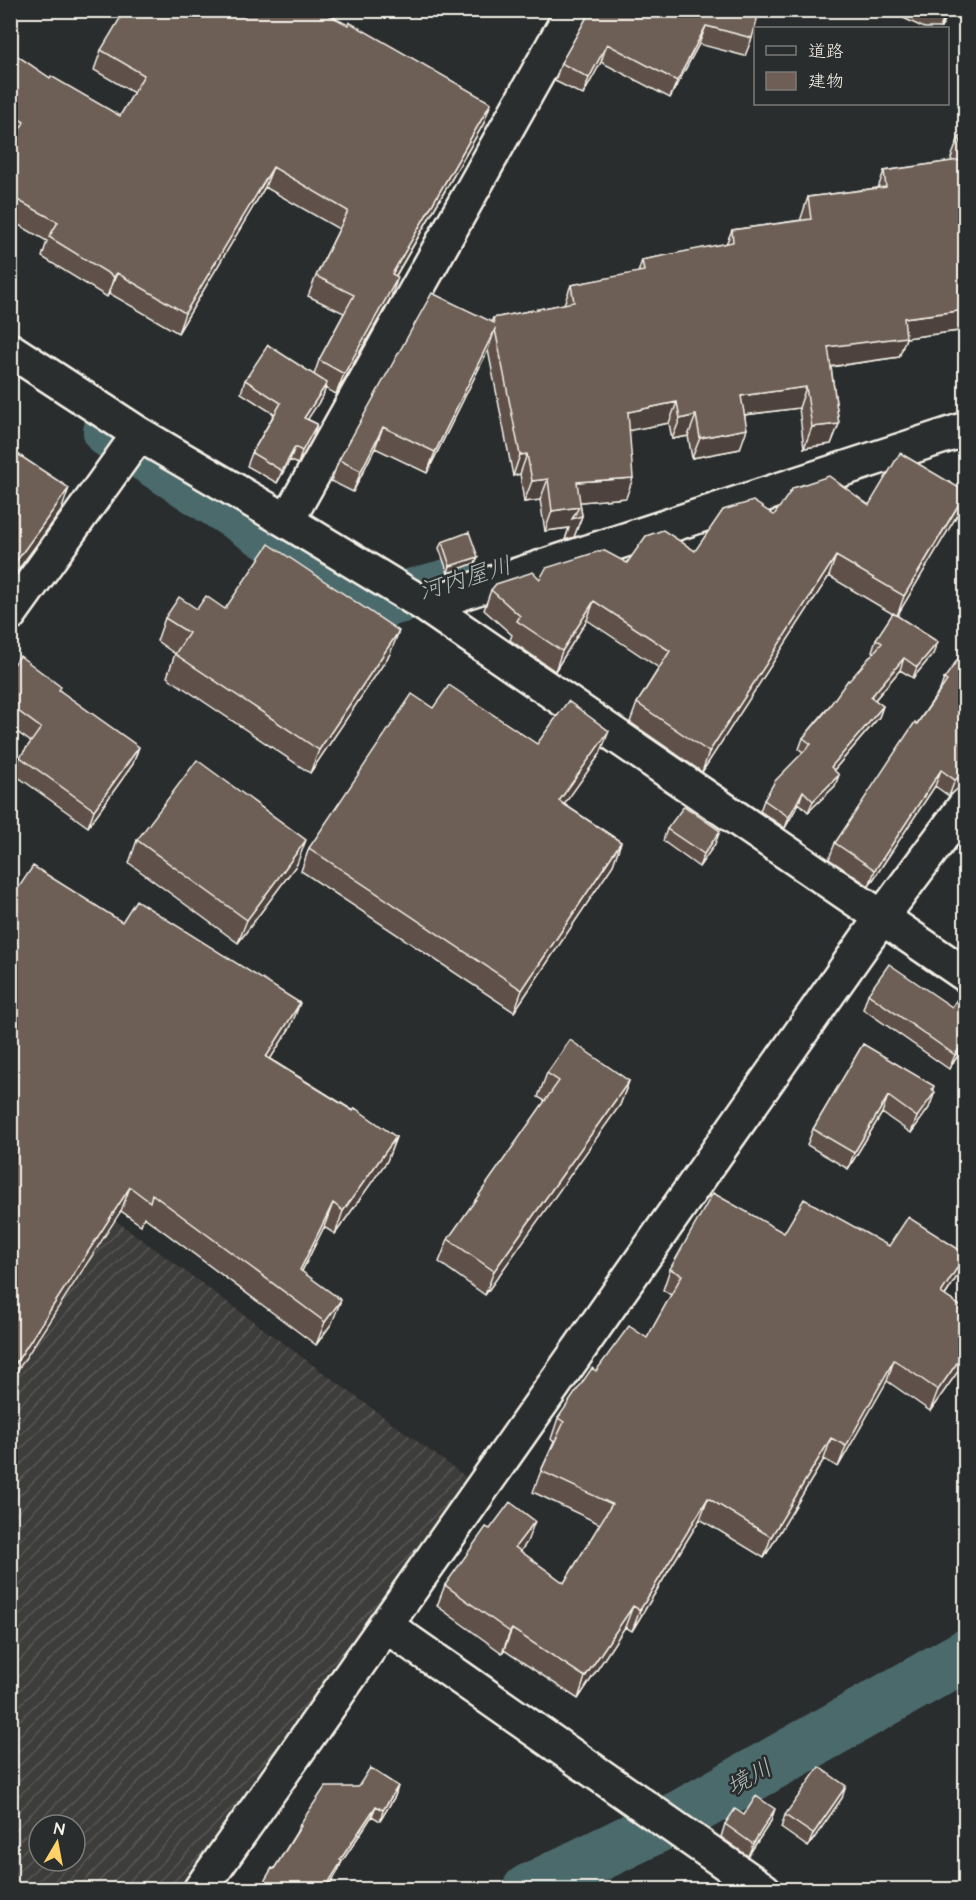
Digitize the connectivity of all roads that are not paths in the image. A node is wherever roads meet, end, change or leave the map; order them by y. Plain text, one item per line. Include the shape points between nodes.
1 (573, 10) edge
2 (10, 350) edge
3 (966, 429) edge
4 (139, 434) junction
5 (287, 521) junction
6 (425, 605) junction
7 (10, 614) edge
8 (966, 804) edge
9 (882, 917) junction
10 (966, 975) edge
11 (385, 1625) junction
12 (200, 1890) edge
13 (764, 1890) edge

1 - 5 street
2 - 4 street
3 - 6 street
4 - 5 street
4 - 7 street
5 - 6 street
6 - 9 street
8 - 9 street
9 - 10 street
9 - 11 street
11 - 12 street
11 - 13 street

